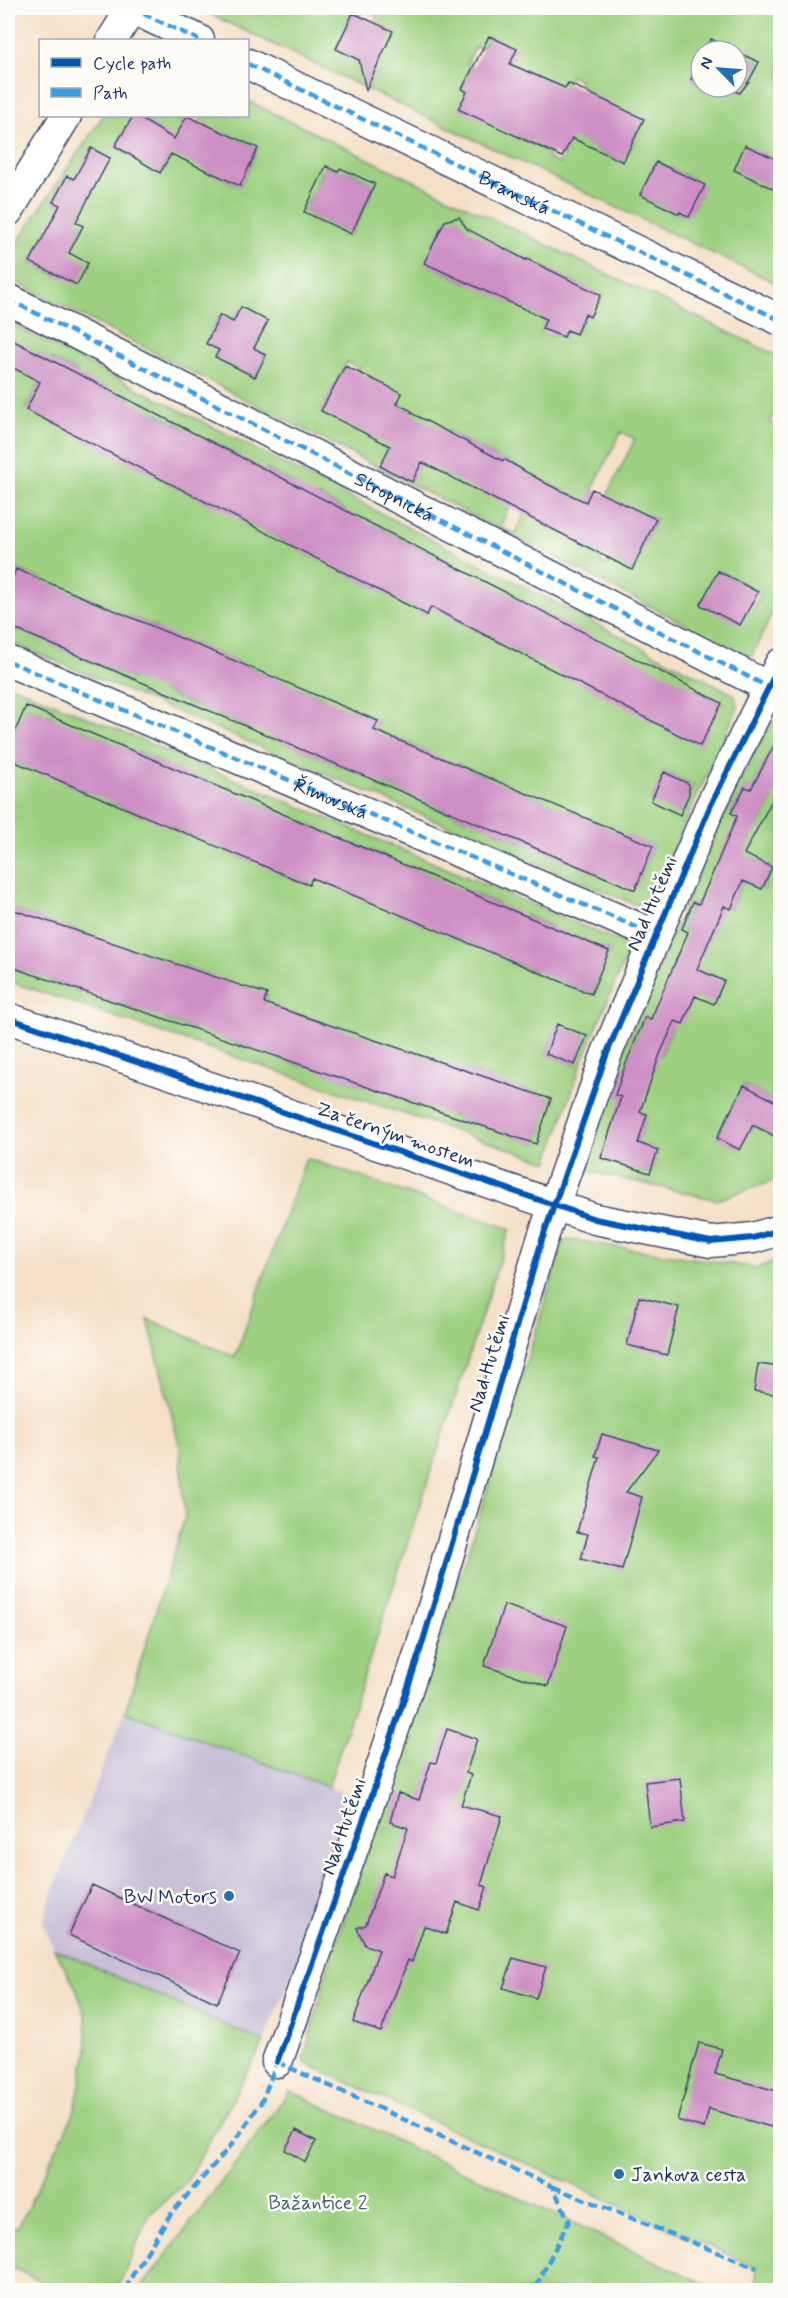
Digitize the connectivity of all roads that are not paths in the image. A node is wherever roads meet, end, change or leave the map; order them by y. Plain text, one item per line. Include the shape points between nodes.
1 (132, 8) edge
2 (113, 39) edge
3 (197, 39) edge
4 (249, 64) edge
5 (65, 117) edge
6 (8, 211) edge
7 (8, 299) edge
8 (780, 320) edge
9 (8, 661) edge
10 (777, 682) edge
11 (655, 935) junction
12 (8, 1018) edge
13 (553, 1205) junction
14 (780, 1230) edge
15 (277, 2062) dead end

1 - 2 street
1 - 3 street
4 - 8 street, Branská
5 - 6 street
7 - 10 street, Stropnická
9 - 11 street, Římovská
10 - 11 street, Nad Hutěmi via 709,810
11 - 13 street, Nad Hutěmi via 607,1053
12 - 13 street, Za černým mostem
13 - 14 street, Za černým mostem via 595,1219 711,1242 753,1238
13 - 15 street, Nad Hutěmi via 420,1651

